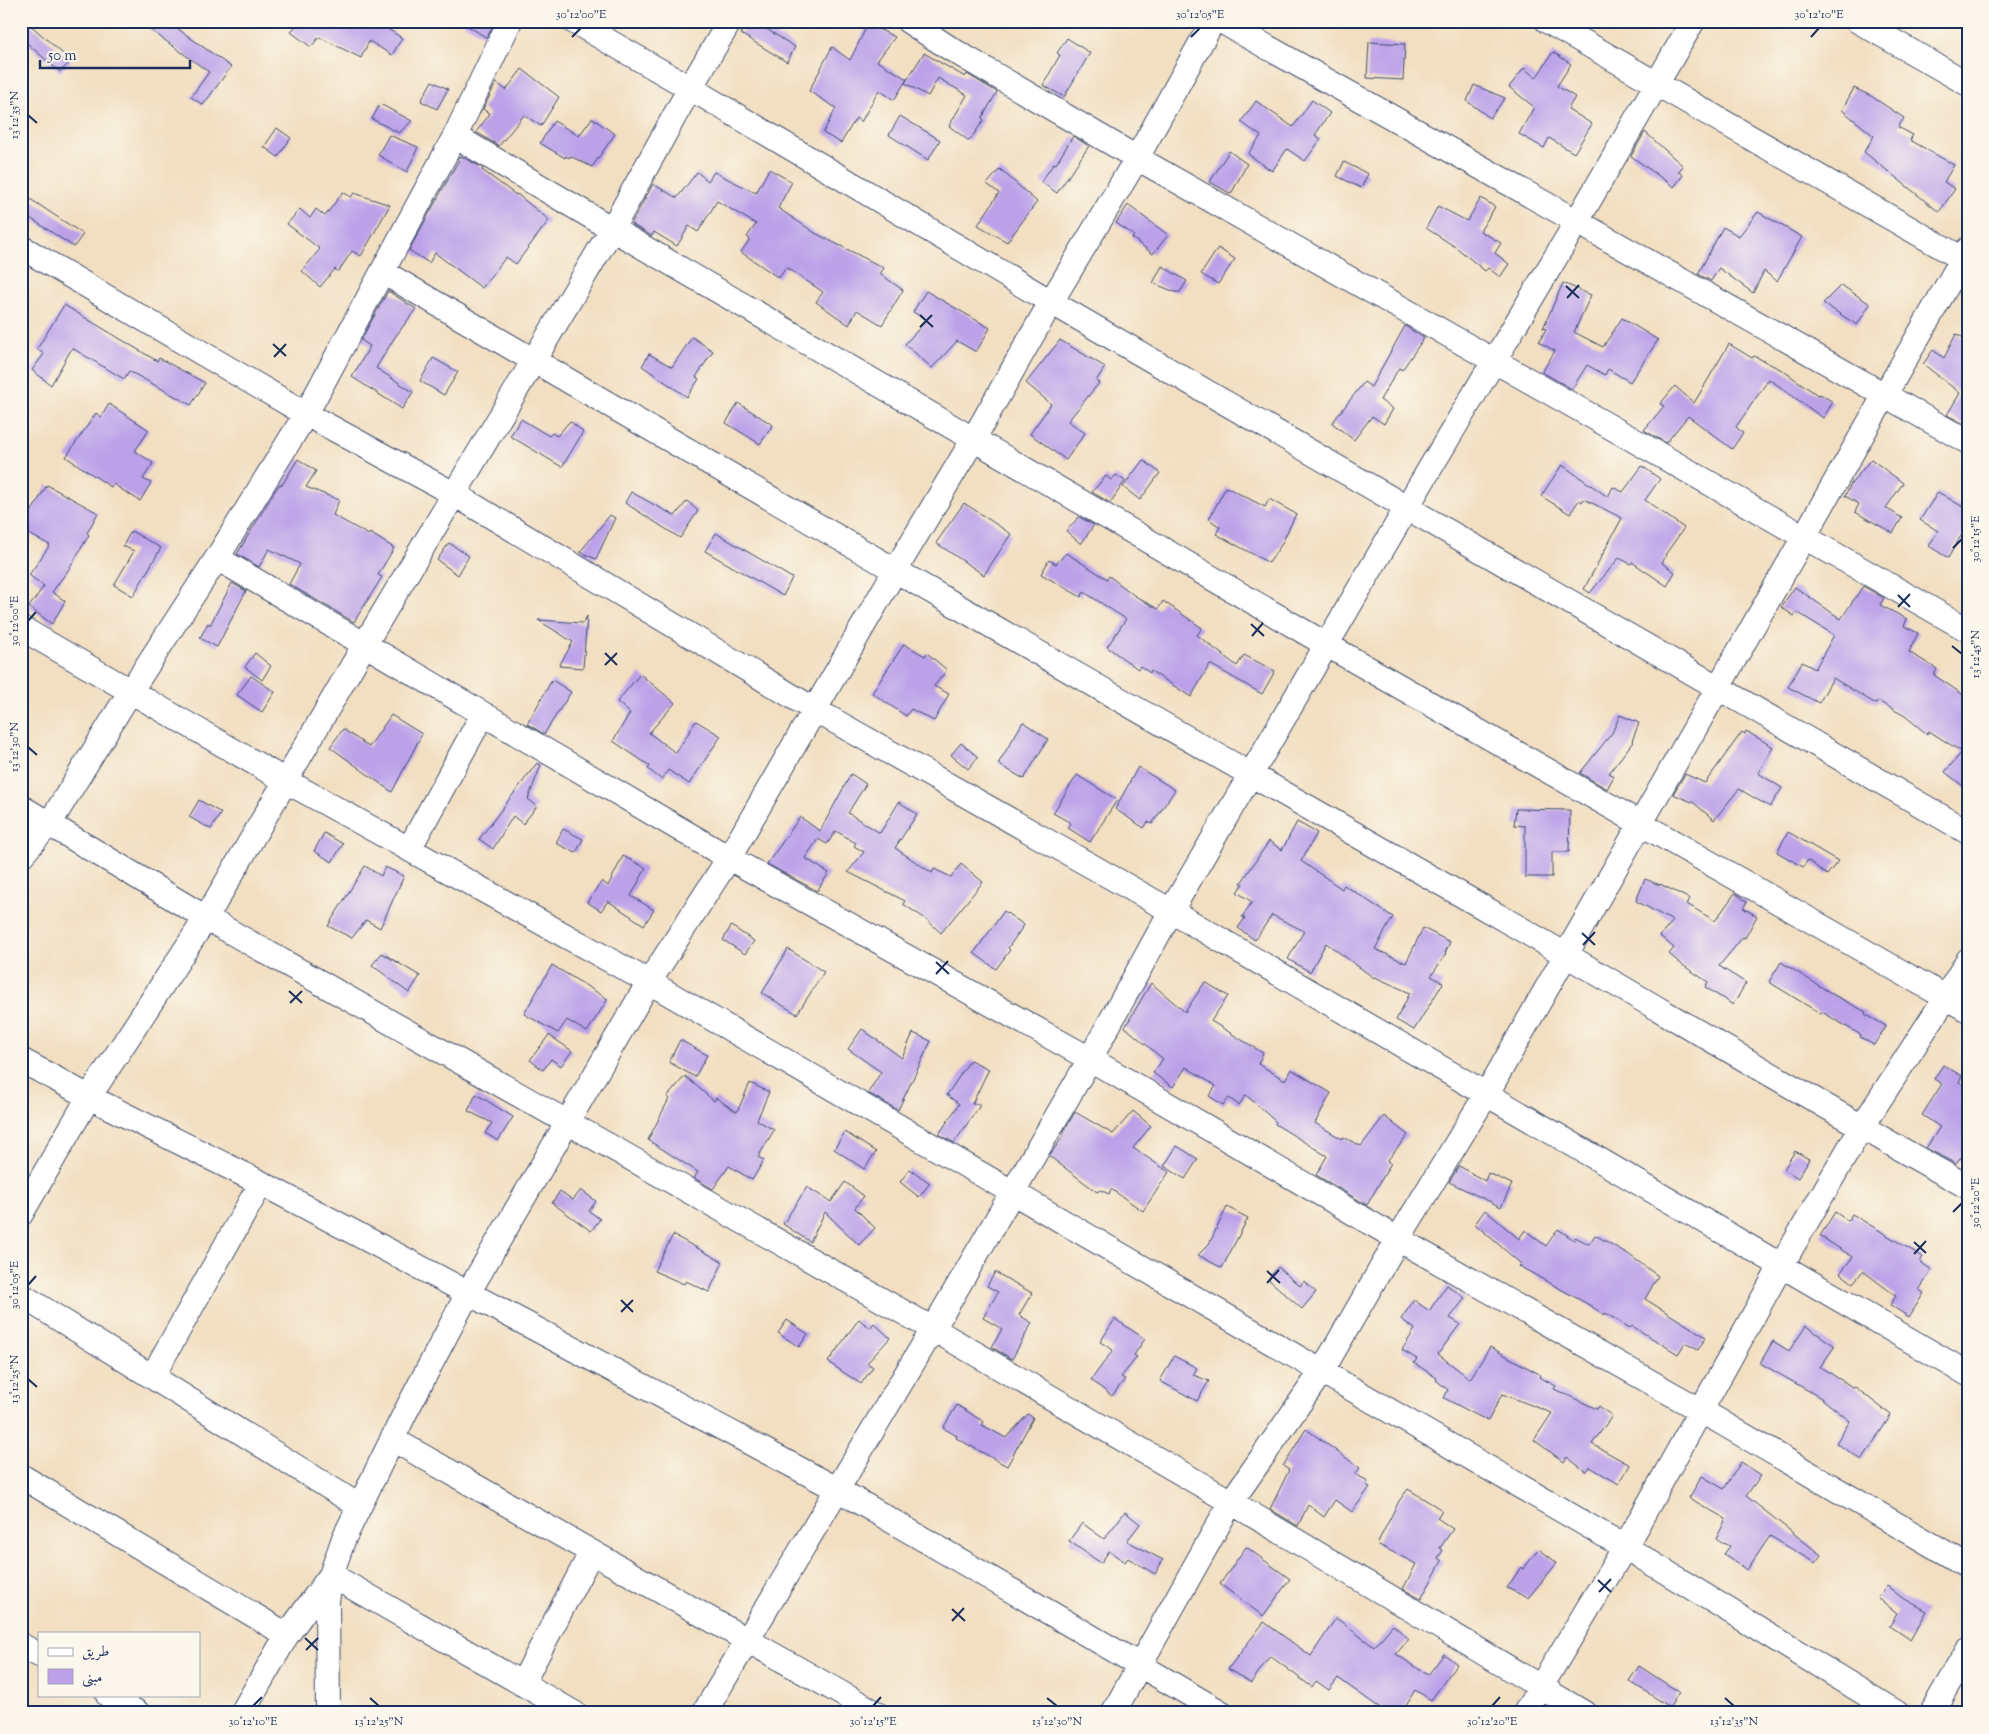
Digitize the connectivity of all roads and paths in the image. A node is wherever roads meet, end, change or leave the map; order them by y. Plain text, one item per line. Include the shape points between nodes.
1 (510, 21) edge
2 (573, 21) edge
3 (730, 21) edge
4 (908, 21) edge
5 (1213, 21) edge
6 (1221, 21) edge
7 (1547, 21) edge
8 (1693, 21) edge
9 (1858, 21) edge
10 (1968, 84) edge
11 (1656, 85) junction
12 (690, 88) junction
13 (455, 136) junction
14 (1137, 158) junction
15 (1576, 223) junction
16 (612, 229) junction
17 (21, 247) edge
18 (1966, 257) edge
19 (383, 272) junction
20 (1051, 302) junction
21 (532, 360) junction
22 (1494, 361) junction
23 (1884, 395) junction
24 (306, 414) junction
25 (974, 440) junction
26 (1968, 442) edge
27 (454, 494) junction
28 (1407, 507) junction
29 (1804, 536) junction
30 (217, 558) junction
31 (896, 569) junction
32 (21, 628) edge
33 (1968, 630) edge
34 (365, 644) junction
35 (1327, 645) junction
36 (1718, 688) junction
37 (130, 692) junction
38 (815, 710) junction
39 (483, 714) junction
40 (1250, 775) junction
41 (286, 781) junction
42 (21, 807) edge
43 (50, 823) junction
44 (1641, 823) junction
45 (1968, 832) edge
46 (409, 849) junction
47 (21, 856) edge
48 (729, 858) junction
49 (1170, 911) junction
50 (206, 918) junction
51 (1566, 955) junction
52 (1968, 960) edge
53 (650, 982) junction
54 (1946, 997) junction
55 (1968, 1010) edge
56 (1090, 1058) junction
57 (21, 1060) edge
58 (1486, 1095) junction
59 (89, 1097) junction
60 (567, 1123) junction
61 (1861, 1128) junction
62 (261, 1183) junction
63 (1968, 1188) edge
64 (1011, 1192) junction
65 (21, 1214) edge
66 (1398, 1239) junction
67 (1781, 1266) junction
68 (468, 1293) junction
69 (21, 1295) edge
70 (934, 1329) junction
71 (1322, 1371) junction
72 (1968, 1374) edge
73 (152, 1377) junction
74 (1700, 1410) junction
75 (392, 1439) junction
76 (21, 1476) edge
77 (837, 1489) junction
78 (1231, 1502) junction
79 (359, 1506) junction
80 (1625, 1547) junction
81 (591, 1552) junction
82 (1968, 1566) edge
83 (331, 1575) junction
84 (287, 1635) junction
85 (748, 1639) junction
86 (21, 1645) edge
87 (1968, 1650) edge
88 (38, 1654) edge
89 (1141, 1665) junction
90 (522, 1684) junction
91 (1540, 1687) junction
92 (110, 1696) edge
93 (138, 1713) edge
94 (242, 1713) edge
95 (328, 1713) edge
96 (574, 1713) edge
97 (704, 1713) edge
98 (876, 1713) edge
99 (1114, 1713) edge
100 (1222, 1713) edge
101 (1525, 1713) edge
102 (1584, 1713) edge
103 (1896, 1713) edge
104 (1931, 1713) edge

1 - 13 street
2 - 12 street
3 - 12 street
4 - 14 street
5 - 14 street
6 - 15 street
7 - 11 street
8 - 11 street
9 - 10 street
11 - 15 street
11 - 18 street
12 - 16 street
12 - 20 street
13 - 16 street
13 - 19 street
14 - 20 street
14 - 22 street
15 - 22 street
15 - 23 street
16 - 21 street
16 - 25 street
17 - 24 street
18 - 23 street
19 - 21 street
19 - 24 street
20 - 25 street
20 - 28 street
21 - 27 street
21 - 31 street
22 - 28 street
22 - 29 street
23 - 26 street
23 - 29 street
24 - 27 street
24 - 30 street
25 - 31 street
25 - 35 street
27 - 34 street
27 - 38 street
28 - 35 street
28 - 36 street
29 - 33 street
29 - 36 street
30 - 34 street
30 - 37 street
31 - 38 street
31 - 40 street
32 - 37 street
34 - 39 street
34 - 41 street
35 - 40 street
35 - 44 street
36 - 44 street
36 - 45 street
37 - 41 street
37 - 43 street
38 - 48 street
38 - 49 street
39 - 46 street
39 - 48 street
40 - 49 street
40 - 51 street
41 - 46 street
41 - 50 street
42 - 43 street
43 - 47 street
43 - 50 street
44 - 51 street
44 - 54 street
46 - 53 street
48 - 53 street
48 - 56 street
49 - 56 street
49 - 58 street
50 - 59 street
50 - 60 street
51 - 58 street
51 - 61 street
52 - 54 street
53 - 60 street
53 - 64 street
54 - 55 street
54 - 61 street
56 - 64 street
56 - 66 street
57 - 59 street
58 - 66 street
58 - 67 street
59 - 62 street
59 - 65 street
60 - 68 street
60 - 70 street
61 - 63 street
61 - 67 street
62 - 68 street
62 - 73 street
64 - 70 street
64 - 71 street
66 - 71 street
66 - 74 street
67 - 72 street
67 - 74 street
68 - 75 street
68 - 77 street
69 - 73 street
70 - 77 street
70 - 78 street
71 - 78 street
71 - 80 street
73 - 79 street
74 - 80 street
74 - 82 street
75 - 79 street
75 - 81 street
76 - 84 street
77 - 85 street
77 - 89 street
78 - 89 street
78 - 91 street
79 - 83 street
80 - 91 street
80 - 103 street
81 - 85 street
81 - 90 street
83 - 84 street
83 - 90 street
83 - 95 street via 327,1602
84 - 94 street
85 - 97 street
85 - 98 street
86 - 88 street
87 - 104 street
89 - 99 street
89 - 100 street
90 - 96 street
91 - 101 street
91 - 102 street
92 - 93 street

